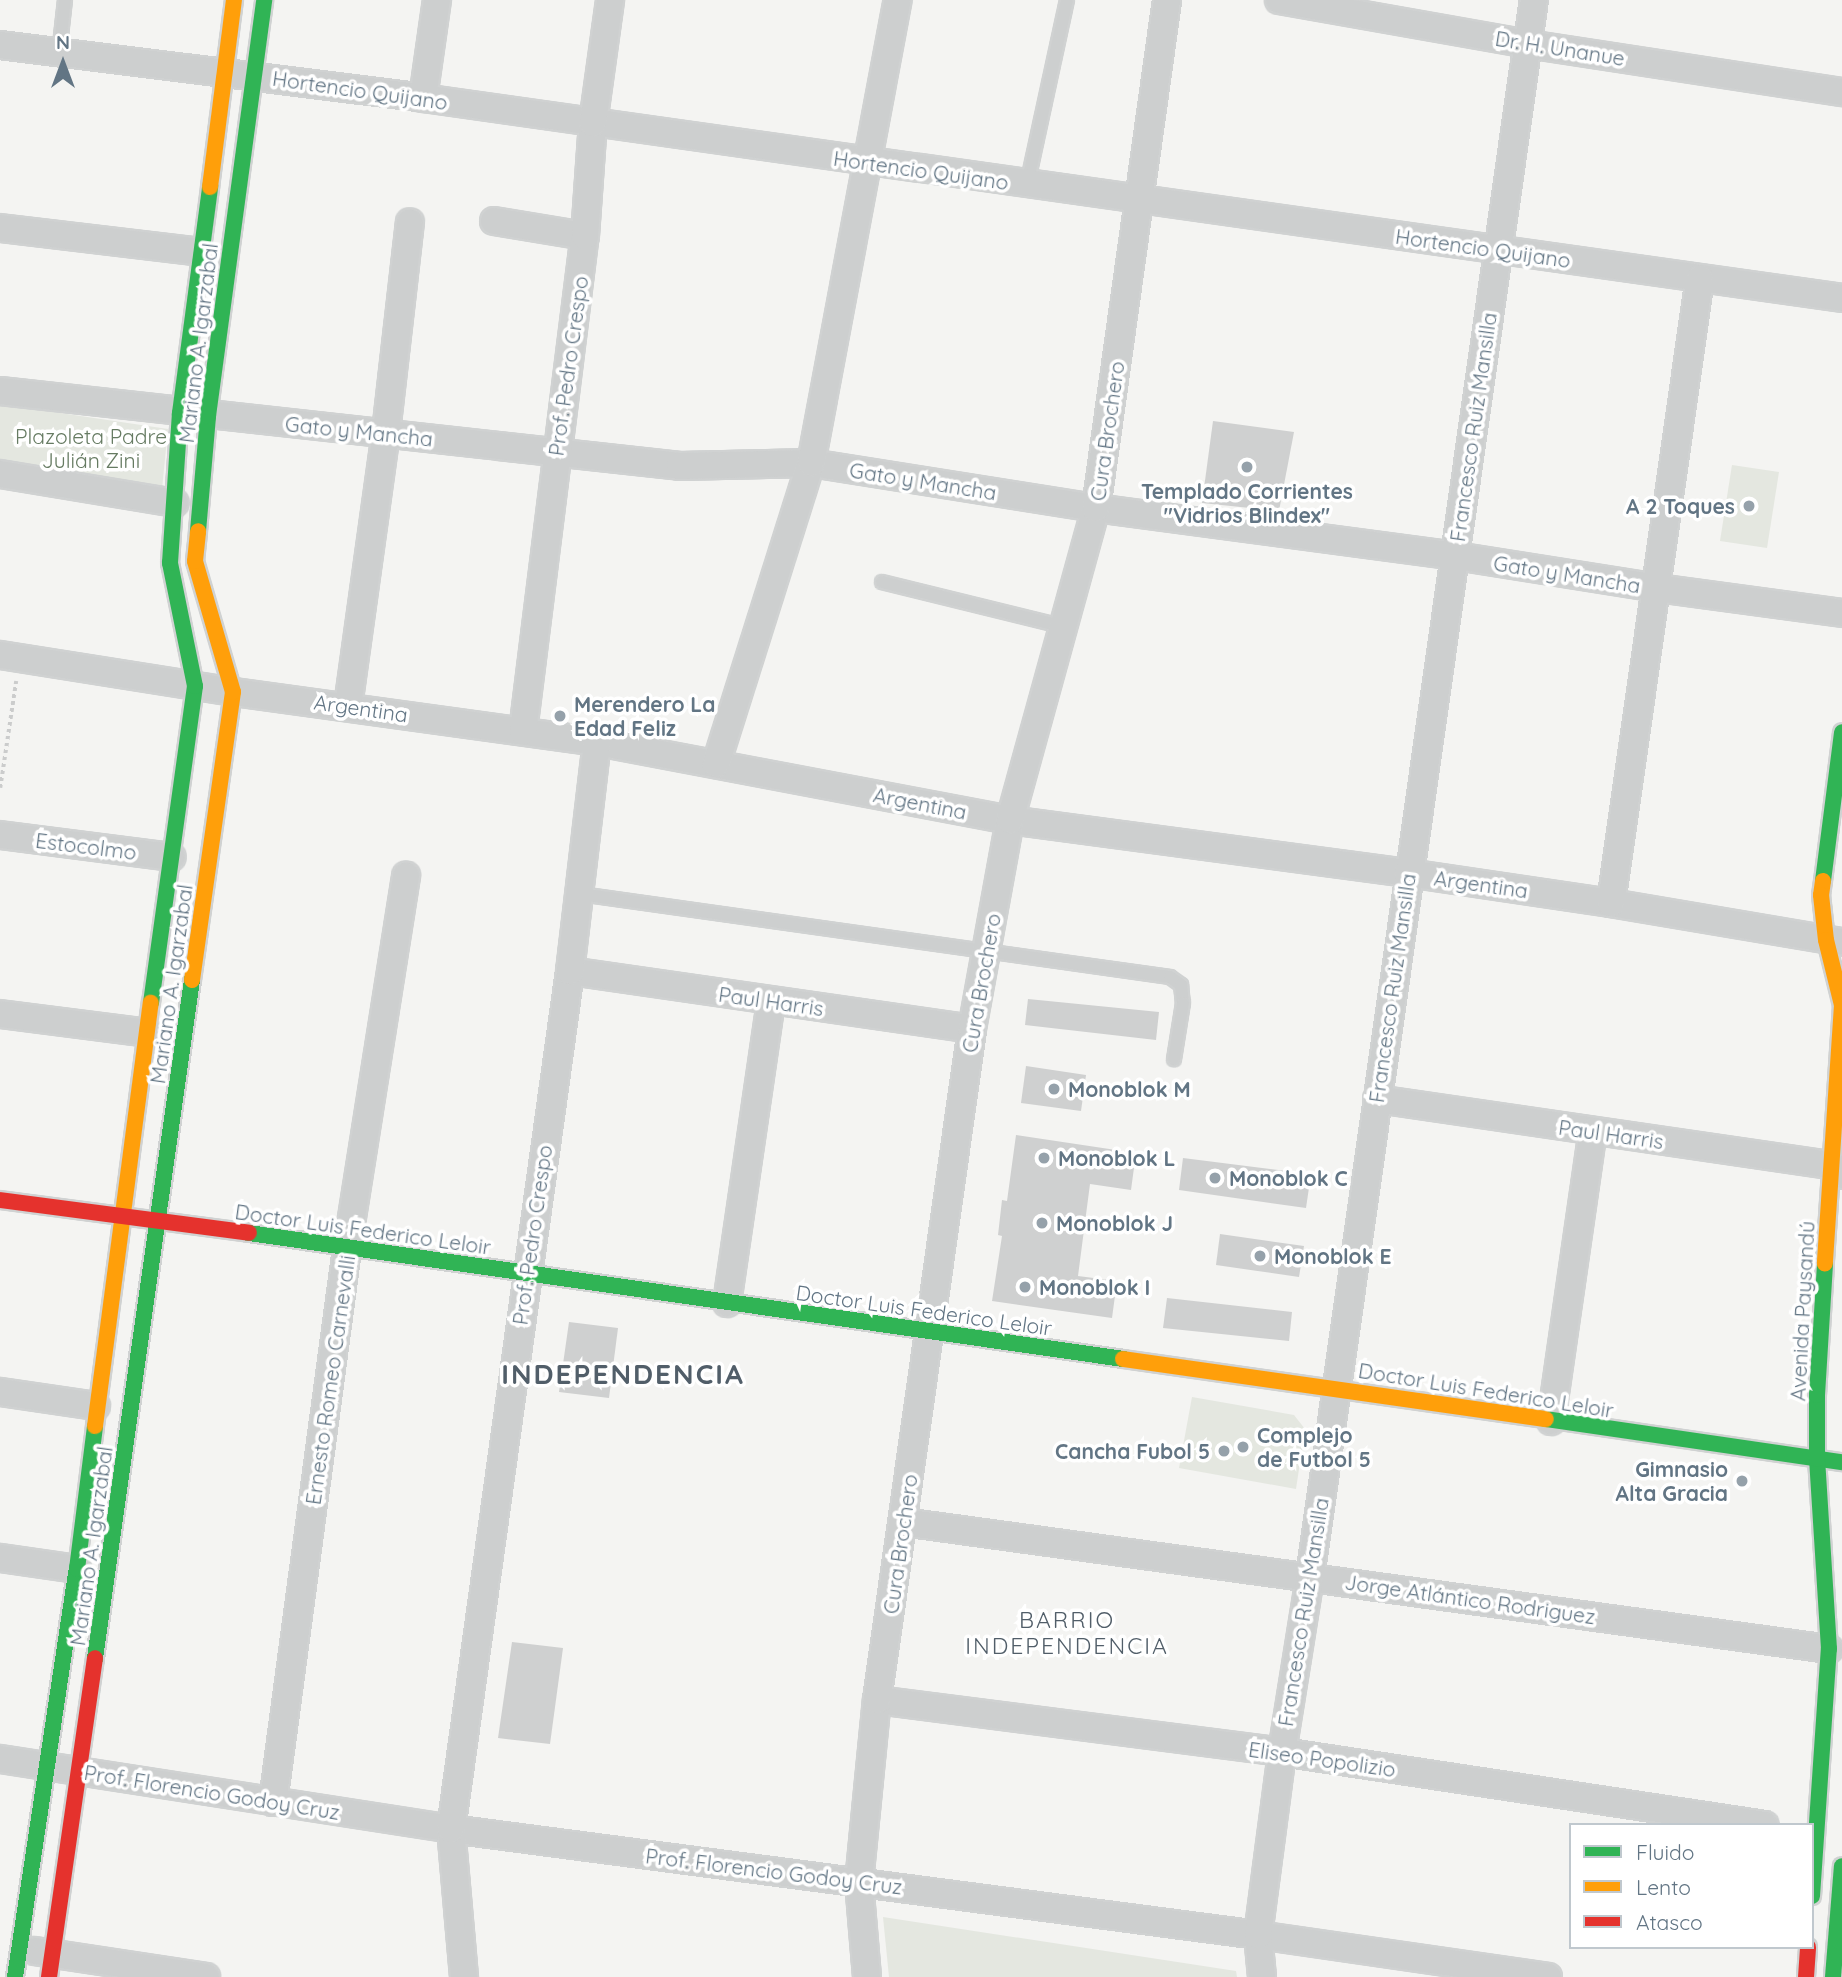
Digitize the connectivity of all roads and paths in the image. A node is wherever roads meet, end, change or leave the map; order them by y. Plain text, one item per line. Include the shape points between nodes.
1 (65, 0) edge
2 (234, 0) edge
3 (264, 0) edge
4 (437, 0) edge
5 (610, 0) edge
6 (898, 0) edge
7 (1067, 0) edge
8 (1167, 0) edge
9 (1279, 0) edge
10 (1534, 0) edge
11 (1528, 44) junction
12 (0, 46) edge
13 (60, 54) junction
14 (225, 73) junction
15 (254, 76) junction
16 (1842, 92) edge
17 (423, 98) junction
18 (593, 123) junction
19 (869, 163) junction
20 (1027, 185) junction
21 (1140, 200) junction
22 (494, 221) dead end
23 (410, 222) dead end
24 (0, 228) edge
25 (585, 236) junction
26 (1498, 250) junction
27 (201, 252) junction
28 (1700, 278) junction
29 (1842, 298) edge
30 (0, 391) edge
31 (180, 413) junction
32 (208, 416) junction
33 (386, 432) junction
34 (556, 454) junction
35 (811, 463) junction
36 (0, 474) edge
37 (175, 503) junction
38 (1096, 508) junction
39 (1456, 556) junction
40 (882, 582) dead end
41 (1658, 588) junction
42 (1842, 612) edge
43 (1061, 626) junction
44 (10, 657) edge
45 (195, 686) junction
46 (233, 692) junction
47 (348, 706) junction
48 (523, 732) junction
49 (1842, 732) edge
50 (597, 742) junction
51 (716, 764) junction
52 (0, 788) edge
53 (1010, 820) junction
54 (0, 835) edge
55 (173, 857) junction
56 (1408, 873) junction
57 (406, 876) dead end
58 (580, 894) junction
59 (1611, 903) junction
60 (1834, 941) edge
61 (986, 949) junction
62 (570, 971) junction
63 (771, 1001) junction
64 (0, 1014) edge
65 (972, 1029) junction
66 (149, 1033) junction
67 (1174, 1059) dead end
68 (1377, 1100) junction
69 (1593, 1131) junction
70 (1837, 1170) edge
71 (0, 1200) edge
72 (121, 1215) junction
73 (158, 1220) junction
74 (347, 1249) junction
75 (526, 1273) junction
76 (727, 1303) junction
77 (930, 1333) junction
78 (1335, 1388) junction
79 (0, 1392) edge
80 (96, 1406) junction
81 (1552, 1421) junction
82 (1817, 1459) junction
83 (1842, 1462) edge
84 (903, 1522) junction
85 (0, 1558) edge
86 (77, 1569) junction
87 (1310, 1577) junction
88 (1829, 1649) junction
89 (877, 1700) junction
90 (1834, 1719) edge
91 (1282, 1752) junction
92 (0, 1759) edge
93 (46, 1766) junction
94 (80, 1771) junction
95 (273, 1802) junction
96 (1752, 1823) edge
97 (451, 1829) junction
98 (1815, 1832) edge
99 (1814, 1853) edge
100 (1842, 1866) edge
101 (859, 1882) junction
102 (1258, 1935) junction
103 (19, 1948) junction
104 (1808, 1949) edge
105 (51, 1965) edge
106 (15, 1977) edge
107 (206, 1977) edge
108 (464, 1977) edge
109 (866, 1977) edge
110 (1262, 1977) edge
111 (1548, 1977) edge
112 (1806, 1977) edge
113 (1833, 1977) edge

1 - 13 lane
2 - 14 main road, Mariano A. Igarzabal
3 - 15 main road, Mariano A. Igarzabal
4 - 17 street
5 - 18 street, Prof. Pedro Crespo
6 - 19 street
7 - 20 lane
8 - 21 street, Cura Brochero
9 - 11 street, Dr. H. Unanue
10 - 11 street, Francesco Ruiz Mansilla
11 - 16 street, Dr. H. Unanue
11 - 26 street, Francesco Ruiz Mansilla
12 - 13 street, Hortencio Quijano
13 - 14 street, Hortencio Quijano
14 - 15 street, Hortencio Quijano
14 - 27 main road, Mariano A. Igarzabal
15 - 17 street, Hortencio Quijano
15 - 32 main road, Mariano A. Igarzabal
17 - 18 street, Hortencio Quijano
18 - 19 street, Hortencio Quijano
18 - 25 street, Prof. Pedro Crespo
19 - 20 street, Hortencio Quijano
19 - 35 street
20 - 21 street, Hortencio Quijano
21 - 26 street, Hortencio Quijano
21 - 38 street, Cura Brochero
22 - 25 street
23 - 33 street
24 - 27 street
25 - 34 street, Prof. Pedro Crespo
26 - 28 street, Hortencio Quijano
26 - 39 street, Francesco Ruiz Mansilla
27 - 31 main road, Mariano A. Igarzabal
28 - 29 street, Hortencio Quijano
28 - 41 street
30 - 31 street, Gato y Mancha
31 - 32 street, Gato y Mancha
31 - 37 main road, Mariano A. Igarzabal
32 - 33 street, Gato y Mancha
32 - 46 main road, Mariano A. Igarzabal via 195,561
33 - 34 street, Gato y Mancha
33 - 47 street
34 - 35 street, Gato y Mancha via 680,466
34 - 48 street, Prof. Pedro Crespo
35 - 38 street, Gato y Mancha
35 - 51 street
36 - 37 street
37 - 45 main road, Mariano A. Igarzabal via 170,562
38 - 39 street, Gato y Mancha
38 - 43 street, Cura Brochero
39 - 41 street, Gato y Mancha
39 - 56 street, Francesco Ruiz Mansilla
40 - 43 lane
41 - 42 street, Gato y Mancha
41 - 59 street
43 - 53 street, Cura Brochero
44 - 45 street, Argentina
44 - 52 path
45 - 46 street, Argentina
45 - 55 main road, Mariano A. Igarzabal
46 - 47 street, Argentina
46 - 73 main road, Mariano A. Igarzabal
47 - 48 street, Argentina
48 - 50 street, Argentina
49 - 60 main road, Avenida Paysandú via 1821,895
50 - 51 street, Argentina
50 - 58 street, Prof. Pedro Crespo
51 - 53 street, Argentina
53 - 56 street, Argentina
53 - 61 street, Cura Brochero
54 - 55 street, Estocolmo
55 - 66 main road, Mariano A. Igarzabal
56 - 59 street, Argentina
56 - 68 street, Francesco Ruiz Mansilla
57 - 74 street, Ernesto Romeo Carnevalli
58 - 61 lane
58 - 62 street, Prof. Pedro Crespo
59 - 60 street, Argentina
60 - 70 main road, Avenida Paysandú via 1842,1005
61 - 65 street, Cura Brochero
61 - 67 lane via 1170,977 1181,985 1182,1003
62 - 63 street, Paul Harris
62 - 75 street, Prof. Pedro Crespo
63 - 65 street, Paul Harris
63 - 76 street
64 - 66 street
65 - 77 street, Cura Brochero
66 - 72 main road, Mariano A. Igarzabal
68 - 69 street, Paul Harris
68 - 78 street, Francesco Ruiz Mansilla
69 - 70 street, Paul Harris
69 - 81 street
70 - 82 main road, Avenida Paysandú via 1817,1395
71 - 72 main road, Doctor Luis Federico Leloir
72 - 73 main road, Doctor Luis Federico Leloir
72 - 80 main road, Mariano A. Igarzabal
73 - 74 main road, Doctor Luis Federico Leloir
73 - 94 main road, Mariano A. Igarzabal
74 - 75 main road, Doctor Luis Federico Leloir
74 - 95 street, Ernesto Romeo Carnevalli
75 - 76 main road, Doctor Luis Federico Leloir
75 - 97 street, Prof. Pedro Crespo
76 - 77 main road, Doctor Luis Federico Leloir
77 - 78 main road, Doctor Luis Federico Leloir
77 - 84 street, Cura Brochero
78 - 81 main road, Doctor Luis Federico Leloir
78 - 87 street, Francesco Ruiz Mansilla
79 - 80 street
80 - 86 main road, Mariano A. Igarzabal
81 - 82 main road, Doctor Luis Federico Leloir
82 - 83 main road, Doctor Luis Federico Leloir
82 - 88 main road, Avenida Paysandú
84 - 87 street, Jorge Atlántico Rodriguez
84 - 89 street, Cura Brochero
85 - 86 street
86 - 93 main road, Mariano A. Igarzabal
87 - 88 street, Jorge Atlántico Rodriguez
87 - 91 street, Francesco Ruiz Mansilla
88 - 90 main road, Avenida Paysandú
89 - 91 street, Eliseo Popolizio
89 - 101 street, Cura Brochero
90 - 98 main road, Avenida Paysandú
91 - 96 street, Eliseo Popolizio
91 - 102 street, Francesco Ruiz Mansilla
92 - 93 street, Prof. Florencio Godoy Cruz
93 - 94 street, Prof. Florencio Godoy Cruz
93 - 103 main road, Mariano A. Igarzabal
94 - 95 street, Prof. Florencio Godoy Cruz
94 - 105 main road, Mariano A. Igarzabal
95 - 97 street, Prof. Florencio Godoy Cruz
97 - 101 street, Prof. Florencio Godoy Cruz
97 - 108 street, Prof. Pedro Crespo
98 - 99 main road, Avenida Paysandú
100 - 113 main road
101 - 102 street, Prof. Florencio Godoy Cruz
101 - 109 street, Cura Brochero
102 - 110 street, Francesco Ruiz Mansilla
102 - 111 street, Prof. Florencio Godoy Cruz
103 - 105 street
103 - 106 main road, Mariano A. Igarzabal
104 - 112 main road
105 - 107 street

